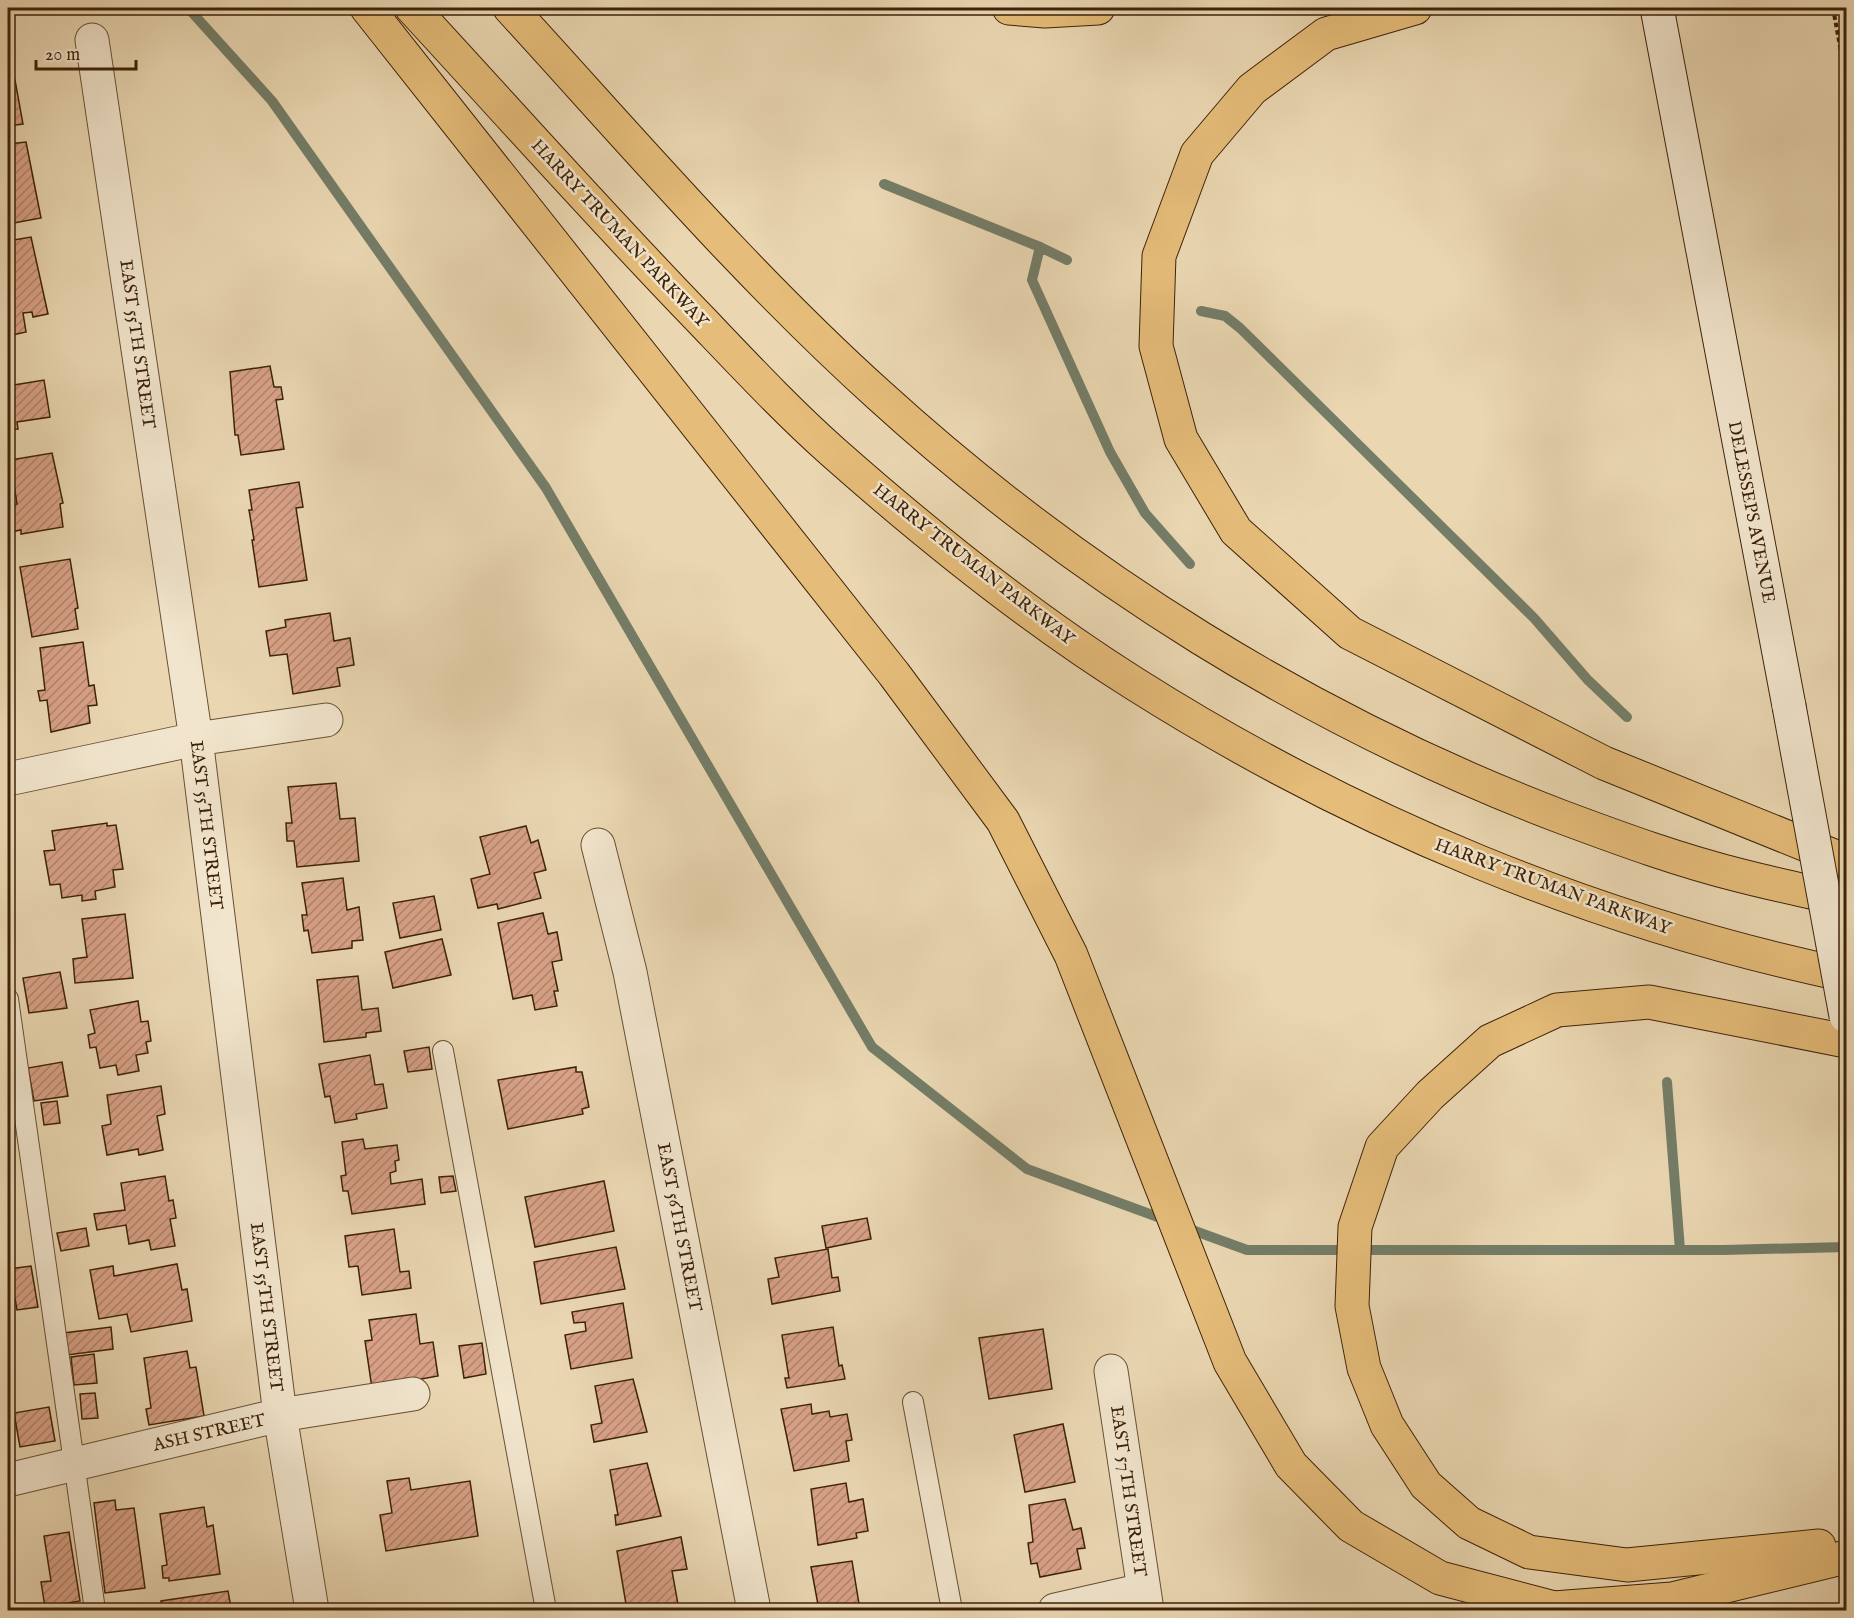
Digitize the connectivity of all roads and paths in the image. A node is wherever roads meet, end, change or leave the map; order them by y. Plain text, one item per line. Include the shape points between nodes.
1 (368, 8) edge
2 (412, 8) edge
3 (510, 8) edge
4 (1009, 8) edge
5 (1098, 8) edge
6 (1415, 8) edge
7 (1657, 8) edge
8 (1833, 8) edge
9 (92, 40) dead end
10 (1846, 79) edge
11 (326, 720) dead end
12 (196, 739) junction
13 (8, 779) edge
14 (598, 845) dead end
15 (1846, 861) edge
16 (1846, 900) edge
17 (1846, 975) edge
18 (8, 999) edge
19 (1846, 1016) edge
20 (1846, 1041) edge
21 (443, 1051) dead end
22 (1111, 1371) dead end
23 (413, 1394) dead end
24 (913, 1402) dead end
25 (280, 1415) junction
26 (74, 1464) junction
27 (8, 1480) edge
28 (1846, 1543) edge
29 (1846, 1557) edge
30 (1145, 1600) edge
31 (95, 1611) edge
32 (312, 1611) edge
33 (546, 1611) edge
34 (754, 1611) edge
35 (952, 1611) edge
36 (1055, 1611) edge

1 - 29 highway via 894,674 1003,821 1071,955 1230,1362 1291,1465 1351,1526 1440,1578 1554,1608 1672,1599
2 - 17 highway, HARRY TRUMAN PARKWAY via 648,266 830,449 927,532 1030,612 1135,684 1359,810 1478,862 1597,907 1721,946
3 - 16 highway via 700,216 879,395 973,476 1072,553 1173,623 1390,744 1506,795 1620,838 1740,876
4 - 5 highway
6 - 15 highway via 1326,34 1252,89 1197,154 1158,256 1156,346 1180,439 1236,531 1350,633 1604,763
7 - 19 street, DELESSEPS AVENUE, bridge
8 - 10 path
9 - 12 street, EAST 55TH STREET
11 - 12 street
12 - 13 street
12 - 25 street, EAST 55TH STREET
14 - 34 street, EAST 56TH STREET via 630,972
18 - 26 lane
20 - 28 highway via 1650,1002 1557,1010 1490,1041 1430,1095 1382,1147 1355,1227 1352,1306 1364,1368 1387,1425 1426,1485 1468,1523 1529,1552 1627,1565
21 - 33 lane
22 - 30 street, EAST 57TH STREET
23 - 25 street, ASH STREET
24 - 35 lane
25 - 26 street, ASH STREET
25 - 32 street, EAST 55TH STREET
26 - 27 street, ASH STREET
26 - 31 lane
30 - 36 street

